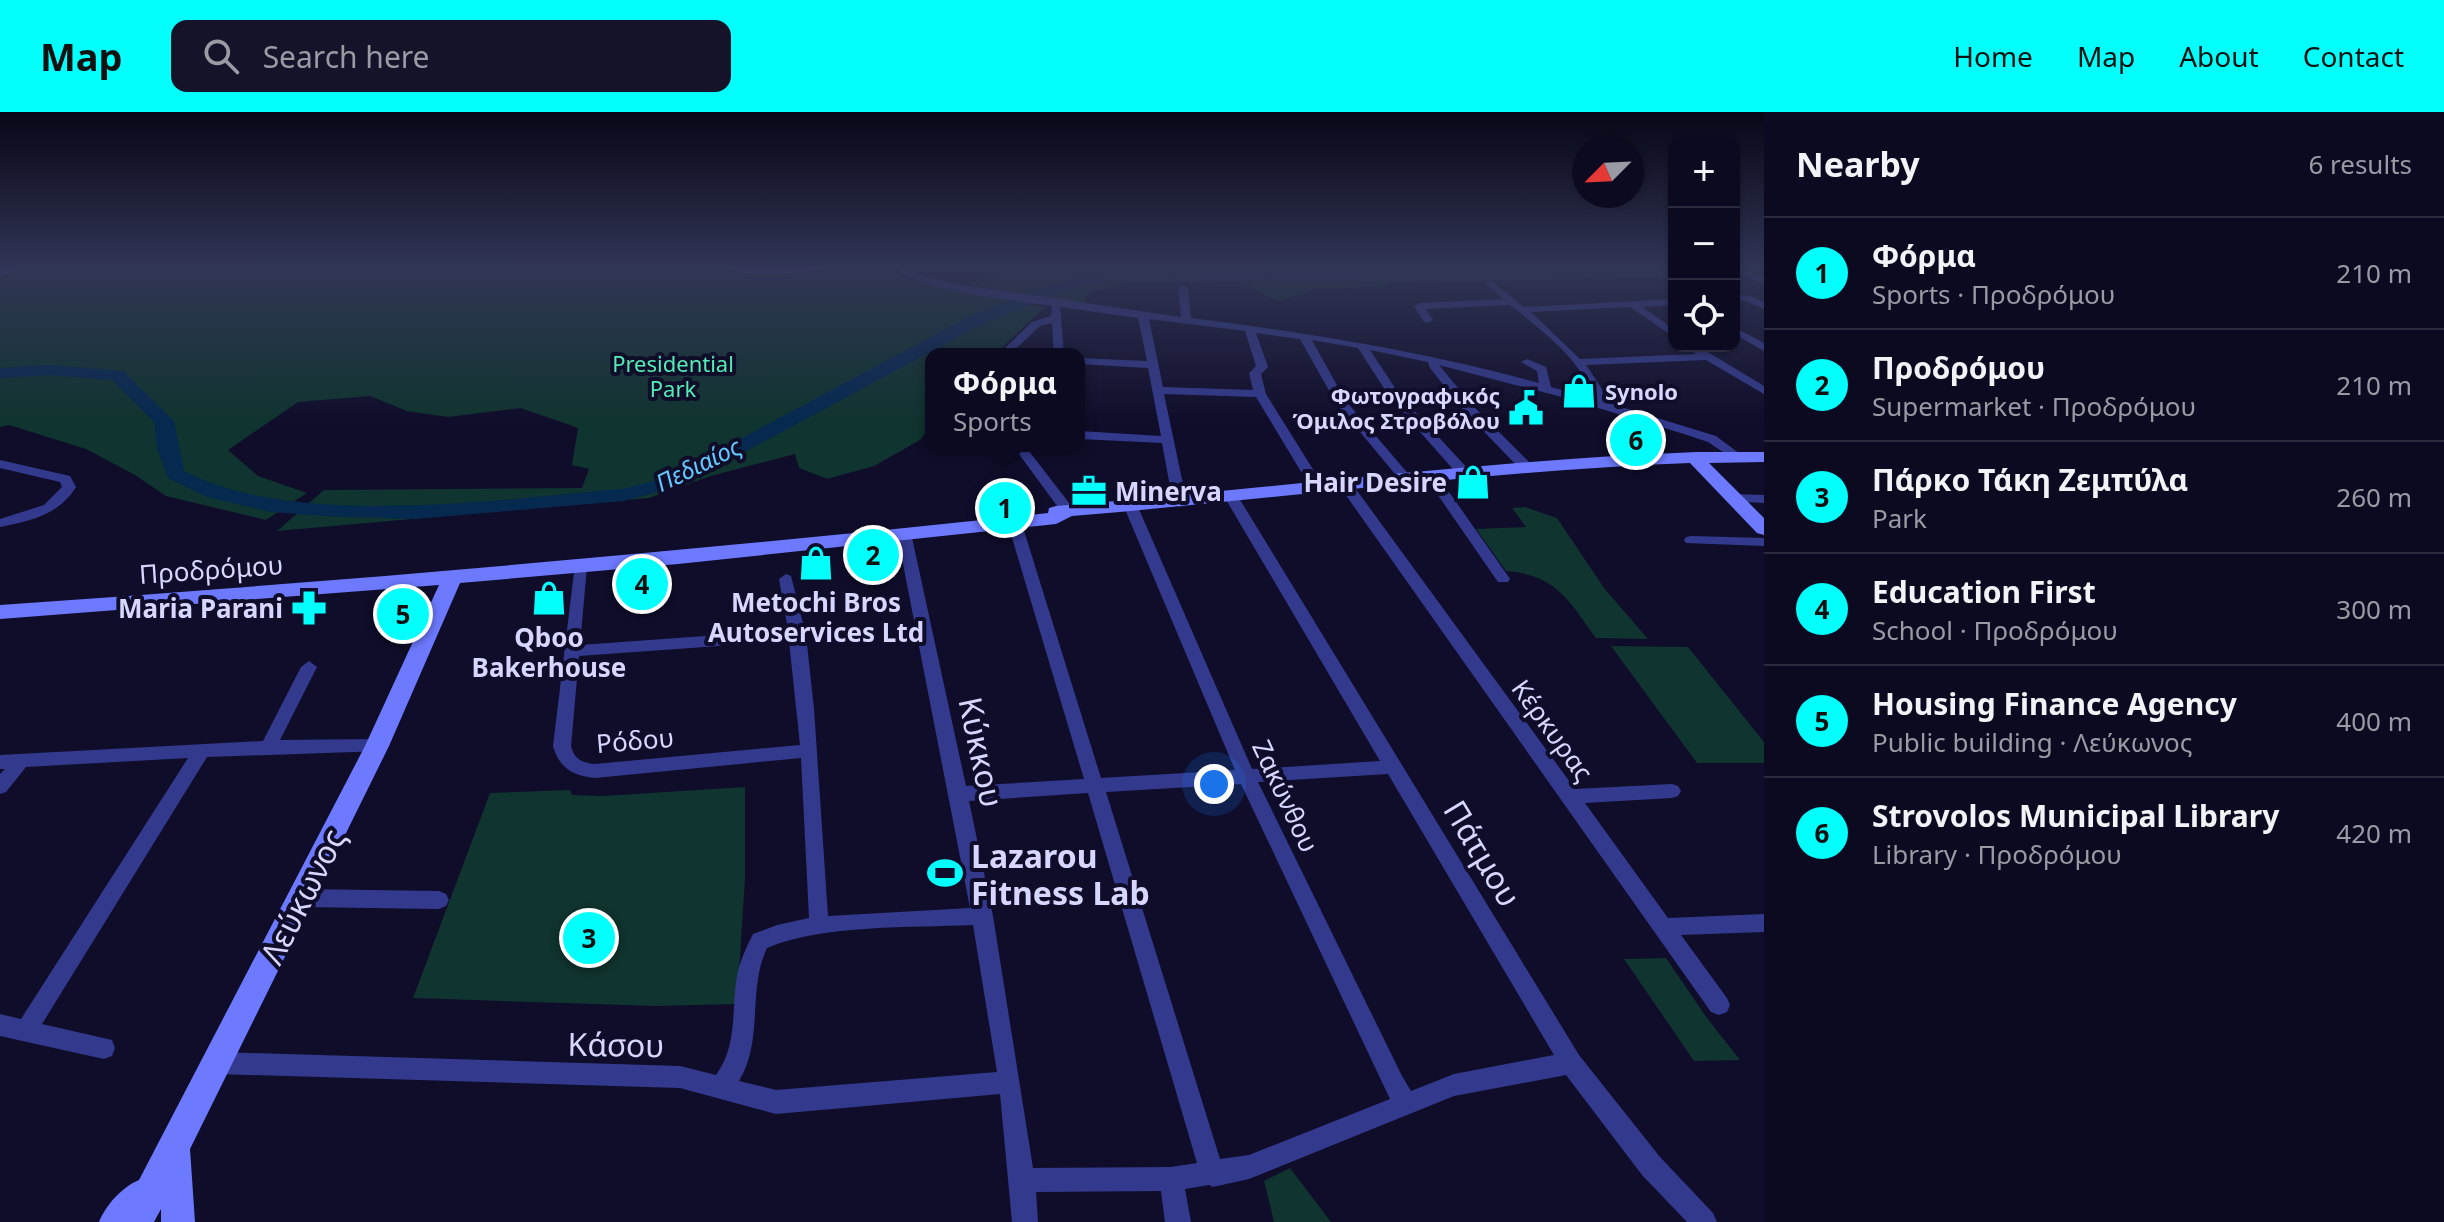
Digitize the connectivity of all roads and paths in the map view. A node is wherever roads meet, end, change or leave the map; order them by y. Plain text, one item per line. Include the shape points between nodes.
1 (1057, 318) joint
2 (1144, 318) edge
3 (1172, 318) edge
4 (1529, 318) edge
5 (1651, 318) edge
6 (1185, 319) joint
7 (1249, 327) junction
8 (1668, 330) edge
9 (1740, 334) edge
10 (1304, 336) junction
11 (1362, 345) junction
12 (1010, 348) edge
13 (1059, 348) edge
14 (1764, 348) edge
15 (1698, 352) edge
16 (1705, 357) junction
17 (1433, 359) junction
18 (1085, 361) edge
19 (1527, 362) dead end
20 (1577, 362) junction
21 (1152, 365) junction
22 (1546, 388) junction
23 (1157, 390) junction
24 (1764, 391) edge
25 (1260, 394) junction
26 (1600, 404) junction
27 (1085, 435) edge
28 (1703, 436) junction
29 (1166, 440) junction
30 (1024, 452) edge
31 (1716, 457) junction
32 (1736, 457) junction
33 (1764, 457) edge
34 (1695, 458) junction
35 (0, 464) edge
36 (1527, 468) junction
37 (1464, 473) junction
38 (1430, 475) junction
39 (1405, 477) junction
40 (1345, 484) junction
41 (1317, 487) junction
42 (1232, 498) junction
43 (1732, 498) junction
44 (1764, 499) edge
45 (1180, 503) junction
46 (1131, 507) junction
47 (1068, 511) junction
48 (1014, 521) junction
49 (0, 523) edge
50 (1764, 529) edge
51 (904, 533) junction
52 (1691, 540) dead end
53 (1764, 542) edge
54 (580, 567) junction
55 (453, 577) junction
56 (786, 579) dead end
57 (1503, 579) dead end
58 (0, 612) edge
59 (798, 635) junction
60 (573, 651) junction
61 (309, 667) dead end
62 (377, 746) junction
63 (268, 747) junction
64 (202, 750) junction
65 (809, 751) junction
66 (21, 761) junction
67 (0, 762) edge
68 (1394, 767) junction
69 (1248, 778) junction
70 (1093, 786) junction
71 (0, 787) edge
72 (1672, 791) dead end
73 (961, 794) junction
74 (1569, 797) junction
75 (302, 898) junction
76 (439, 900) dead end
77 (983, 916) junction
78 (1764, 923) edge
79 (819, 927) junction
80 (1662, 927) junction
81 (1719, 1005) dead end
82 (0, 1025) edge
83 (26, 1030) junction
84 (104, 1048) dead end
85 (217, 1063) junction
86 (1571, 1063) junction
87 (1010, 1082) junction
88 (722, 1086) junction
89 (1405, 1102) junction
90 (177, 1144) junction
91 (1213, 1175) junction
92 (1171, 1179) junction
93 (1023, 1180) junction
94 (134, 1219) edge
95 (178, 1222) edge
96 (1025, 1222) edge
97 (1178, 1222) edge
98 (1704, 1222) edge

1 - 12 street via 1036,324
1 - 13 street
2 - 21 street
3 - 6 street
4 - 20 street
5 - 8 street
6 - 7 street
7 - 10 street
7 - 25 street via 1262,367 1255,373
9 - 14 street
10 - 11 street
10 - 39 street via 1340,401
11 - 17 street
11 - 37 street via 1392,396
15 - 16 street
16 - 20 street
16 - 24 street
17 - 22 street
17 - 36 street via 1469,409
18 - 21 street
19 - 22 street via 1542,369
20 - 26 street
21 - 23 street
22 - 26 street
23 - 25 street
23 - 29 street
25 - 41 street
26 - 28 street
27 - 29 street
28 - 31 street
28 - 32 street
29 - 45 street
30 - 47 street
31 - 32 main road, Προδρόμου
31 - 34 main road, Προδρόμου
32 - 33 main road, Προδρόμου
34 - 36 main road, Προδρόμου
34 - 43 main road
35 - 49 street via 65,479 69,487 57,503
36 - 37 main road, Προδρόμου
37 - 38 main road, Προδρόμου
38 - 39 main road, Προδρόμου
38 - 57 street
39 - 40 main road, Προδρόμου
40 - 41 main road, Προδρόμου
40 - 74 street, Κέρκυρας
41 - 42 main road, Προδρόμου
42 - 45 main road, Προδρόμου
42 - 68 street, Πάτμου
43 - 44 street
43 - 50 main road
45 - 46 main road, Προδρόμου
46 - 47 main road, Προδρόμου
46 - 69 street, Ζακύνθου
47 - 48 main road, Προδρόμου via 1056,518
47 - 51 main road, Προδρόμου
48 - 51 main road, Προδρόμου
48 - 70 street
51 - 54 main road, Προδρόμου
51 - 73 street, Κύκκου
52 - 53 street
54 - 55 main road, Προδρόμου
54 - 60 street, Ρόδου
55 - 58 main road, Προδρόμου
55 - 62 main road, Λεύκωνος
56 - 59 street
59 - 60 street
59 - 65 street
60 - 65 street, Ρόδου via 562,746 565,758 577,769
61 - 63 street
62 - 63 street
62 - 75 main road, Λεύκωνος
63 - 64 street
64 - 66 street
64 - 83 street
65 - 79 street
66 - 67 street
66 - 71 street
68 - 69 street
68 - 86 street, Πάτμου
69 - 70 street
69 - 89 street, Ζακύνθου
70 - 73 street
70 - 91 street
72 - 74 street
73 - 77 street, Κύκκου
74 - 80 street, Κέρκυρας
75 - 76 street
75 - 85 main road, Λεύκωνος
77 - 79 street
77 - 87 street, Κύκκου
78 - 80 street
79 - 88 street via 769,935 755,948 740,1058
80 - 81 street, Κέρκυρας
82 - 83 street
83 - 84 street
85 - 88 street, Κάσου via 680,1077
85 - 90 main road, Λεύκωνος
86 - 89 street via 1454,1085
86 - 98 street, Πάτμου via 1651,1166
87 - 88 street, Κάσου via 776,1102
87 - 93 street, Κύκκου
89 - 91 street via 1249,1167
90 - 94 main road, Λεύκωνος
90 - 95 main road
91 - 92 street
92 - 93 street
92 - 97 street
93 - 96 street, Κύκκου

